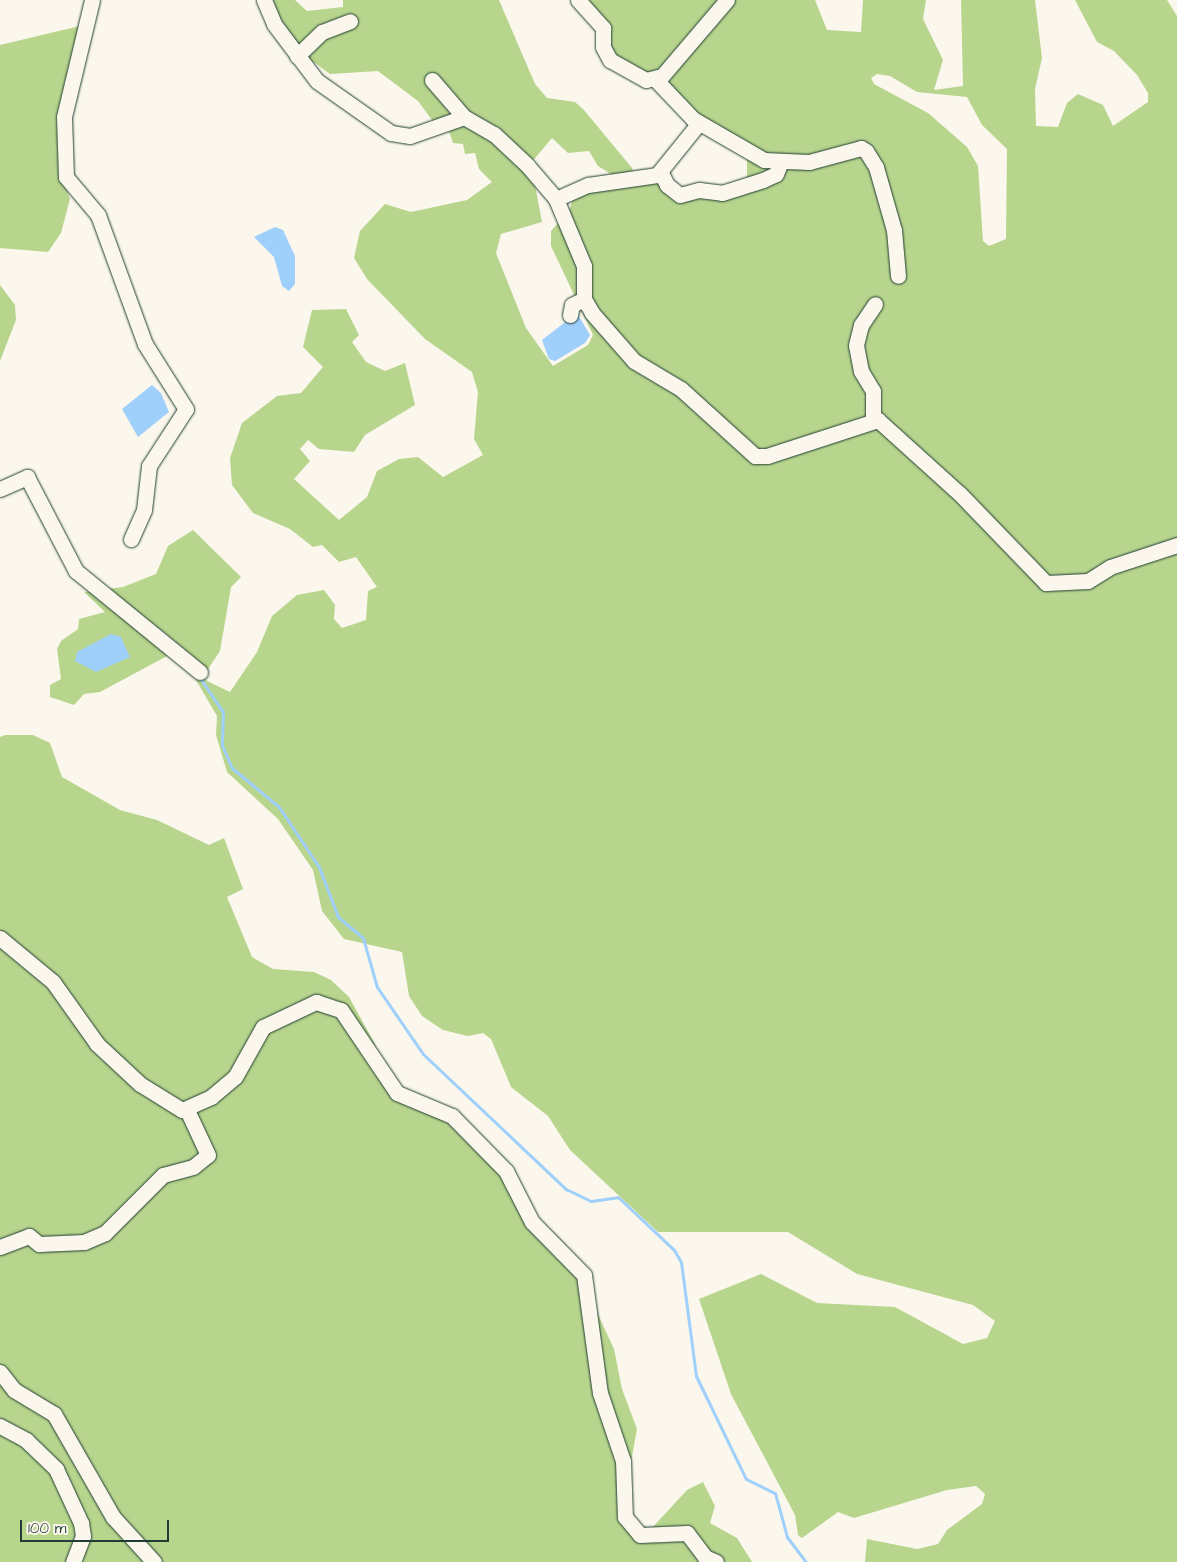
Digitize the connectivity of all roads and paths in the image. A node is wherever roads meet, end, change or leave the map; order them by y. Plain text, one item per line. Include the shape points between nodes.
1 (92, 0) edge
2 (264, 0) edge
3 (578, 0) edge
4 (727, 0) edge
5 (350, 21) dead end
6 (297, 56) junction
7 (432, 80) dead end
8 (656, 80) junction
9 (464, 117) junction
10 (699, 123) junction
11 (780, 164) junction
12 (661, 173) junction
13 (556, 199) junction
14 (898, 276) dead end
15 (584, 299) junction
16 (875, 304) dead end
17 (570, 315) dead end
18 (873, 419) junction
19 (0, 489) edge
20 (131, 539) dead end
21 (1177, 545) edge
22 (200, 672) dead end
23 (0, 938) edge
24 (187, 1110) junction
25 (0, 1247) edge
26 (0, 1372) edge
27 (0, 1426) edge
28 (73, 1562) edge
29 (154, 1562) edge
30 (716, 1562) edge

1 - 20 street via 64,117 66,177 98,215 145,344 186,409 149,466 144,510
2 - 6 street via 274,24
3 - 8 street via 603,28 603,47 610,60 627,73
4 - 8 street
5 - 6 street via 311,40
6 - 9 street via 326,89 395,135 410,136
7 - 9 street
8 - 10 street
9 - 13 street via 494,134
10 - 11 street via 744,151
10 - 12 street
11 - 12 street via 776,174 764,180 722,192 700,190 680,195 667,185
11 - 14 street via 866,151 876,167 894,230
12 - 13 street via 588,186
13 - 15 street via 584,266
15 - 17 street via 572,304
15 - 18 street via 626,355 680,389 755,456 767,456
16 - 18 street via 861,325 856,345 861,371 873,391
18 - 21 street via 892,430 960,494 1041,581 1088,581 1114,565
19 - 22 street via 26,477 76,571
23 - 24 street via 53,982 97,1044 140,1084 176,1108
24 - 25 street via 208,1155 193,1167 163,1175 105,1233 84,1242 39,1244 29,1236
24 - 30 street via 236,1077 263,1027 316,1002 341,1010 397,1093 452,1116 506,1171 532,1222 584,1275 600,1393 623,1461 625,1517 640,1535 687,1533 705,1557
26 - 29 street via 14,1390 54,1414 113,1517
27 - 28 street via 26,1440 56,1469 81,1523 83,1536

